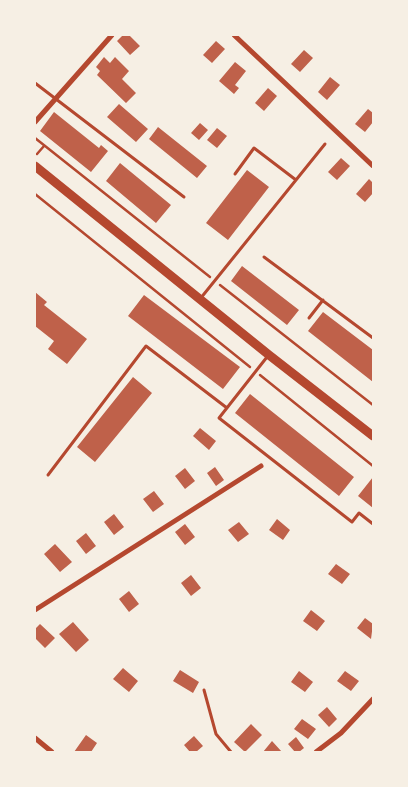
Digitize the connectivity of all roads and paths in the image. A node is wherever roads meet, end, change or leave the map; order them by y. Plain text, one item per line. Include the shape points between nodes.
1 (112, 35) edge
2 (234, 35) edge
3 (35, 83) edge
4 (55, 99) junction
5 (35, 122) edge
6 (35, 138) edge
7 (325, 144) dead end
8 (44, 145) junction
9 (37, 154) dead end
10 (35, 166) edge
11 (373, 166) edge
12 (235, 174) dead end
13 (296, 180) junction
14 (35, 194) edge
15 (184, 197) dead end
16 (264, 257) dead end
17 (215, 281) junction
18 (200, 299) junction
19 (323, 300) junction
20 (309, 318) dead end
21 (373, 338) edge
22 (269, 355) junction
23 (256, 371) junction
24 (373, 405) edge
25 (227, 408) junction
26 (373, 436) edge
27 (261, 466) dead end
28 (373, 466) edge
29 (48, 475) dead end
30 (373, 524) edge
31 (35, 610) edge
32 (204, 690) dead end
33 (373, 699) edge
34 (35, 738) edge
35 (52, 752) edge
36 (231, 752) edge
37 (316, 752) edge

1 - 4 street
2 - 11 street
3 - 4 lane
4 - 5 street
4 - 15 lane
6 - 8 path
7 - 13 lane
8 - 9 path
8 - 17 path
10 - 18 main road
12 - 13 lane via 254,148
13 - 17 lane
14 - 23 path
16 - 19 lane
17 - 18 lane
17 - 24 path
18 - 22 main road
19 - 20 lane
19 - 21 lane
22 - 23 lane
22 - 26 main road
23 - 25 lane
23 - 28 path
25 - 29 lane via 146,346
25 - 30 lane via 219,418 226,424 352,522 359,514
27 - 31 street
32 - 36 lane via 216,734
33 - 37 street via 341,733
34 - 35 street

